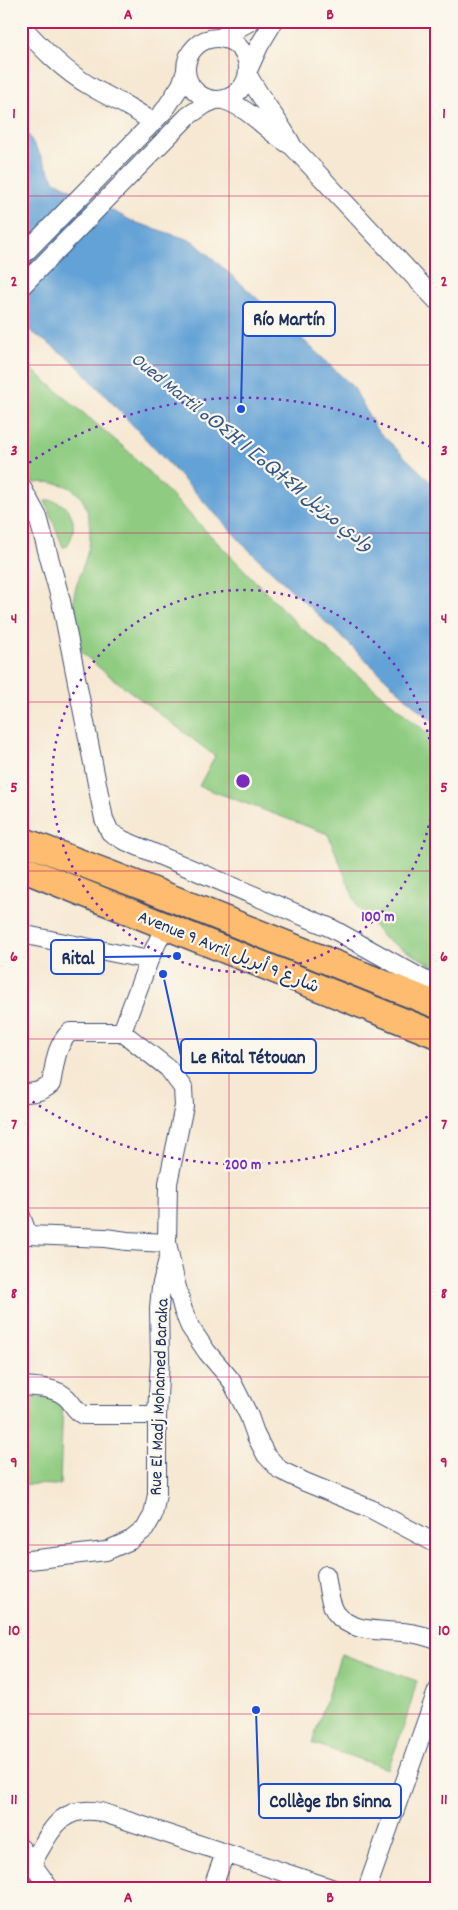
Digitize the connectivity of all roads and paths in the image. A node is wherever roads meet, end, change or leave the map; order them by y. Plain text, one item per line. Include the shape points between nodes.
1 (251, 21) edge
2 (274, 21) edge
3 (21, 26) edge
4 (220, 38) junction
5 (186, 71) junction
6 (248, 71) junction
7 (219, 100) junction
8 (153, 122) junction
9 (293, 147) junction
10 (21, 257) edge
11 (21, 287) edge
12 (437, 301) edge
13 (21, 486) edge
14 (21, 840) edge
15 (21, 868) edge
16 (165, 926) junction
17 (21, 934) edge
18 (149, 960) junction
19 (437, 987) edge
20 (437, 1005) edge
21 (122, 1032) junction
22 (437, 1035) edge
23 (21, 1093) edge
24 (21, 1216) edge
25 (25, 1236) edge
26 (168, 1248) junction
27 (21, 1386) edge
28 (157, 1415) junction
29 (437, 1544) edge
30 (21, 1560) edge
31 (326, 1575) dead end
32 (437, 1640) edge
33 (437, 1691) edge
34 (21, 1848) edge
35 (226, 1854) junction
36 (32, 1862) junction
37 (50, 1889) edge
38 (212, 1889) edge
39 (334, 1889) edge
40 (367, 1889) edge

1 - 4 street
2 - 6 street
3 - 8 street via 62,68
4 - 5 street via 198,45 189,56
4 - 6 street via 240,48 247,60
5 - 7 street via 195,91 208,99
5 - 8 street via 173,99
6 - 7 street via 242,89
6 - 9 street
7 - 9 street via 241,107 269,132
7 - 11 street via 188,116
8 - 10 street
9 - 12 street
13 - 19 street via 38,517 61,601 104,819 110,832 162,858 331,928
14 - 20 highway, Avenue 9 Avril شارع 9 أبريل
15 - 16 highway, Avenue 9 Avril شارع 9 أبريل
16 - 18 street
16 - 22 highway, Avenue 9 Avril شارع 9 أبريل
17 - 18 street
18 - 21 street
21 - 23 street via 70,1032 62,1040 55,1060 52,1084 45,1090
21 - 26 street via 168,1068 183,1088 184,1106 168,1183
24 - 25 street
25 - 26 street via 106,1238
26 - 28 street, Rue El Madj Mohamed Baraka via 159,1308
26 - 29 street via 190,1327 231,1380 256,1436 280,1470 371,1509
27 - 28 street via 57,1392 83,1415
28 - 30 street, Rue El Madj Mohamed Baraka via 157,1494 153,1515 145,1529 131,1540 106,1551
31 - 32 street via 335,1611 347,1622 374,1630 411,1633
33 - 40 street
34 - 36 street
35 - 36 street via 87,1809 77,1810 60,1820
35 - 38 street
35 - 39 street
36 - 37 street

